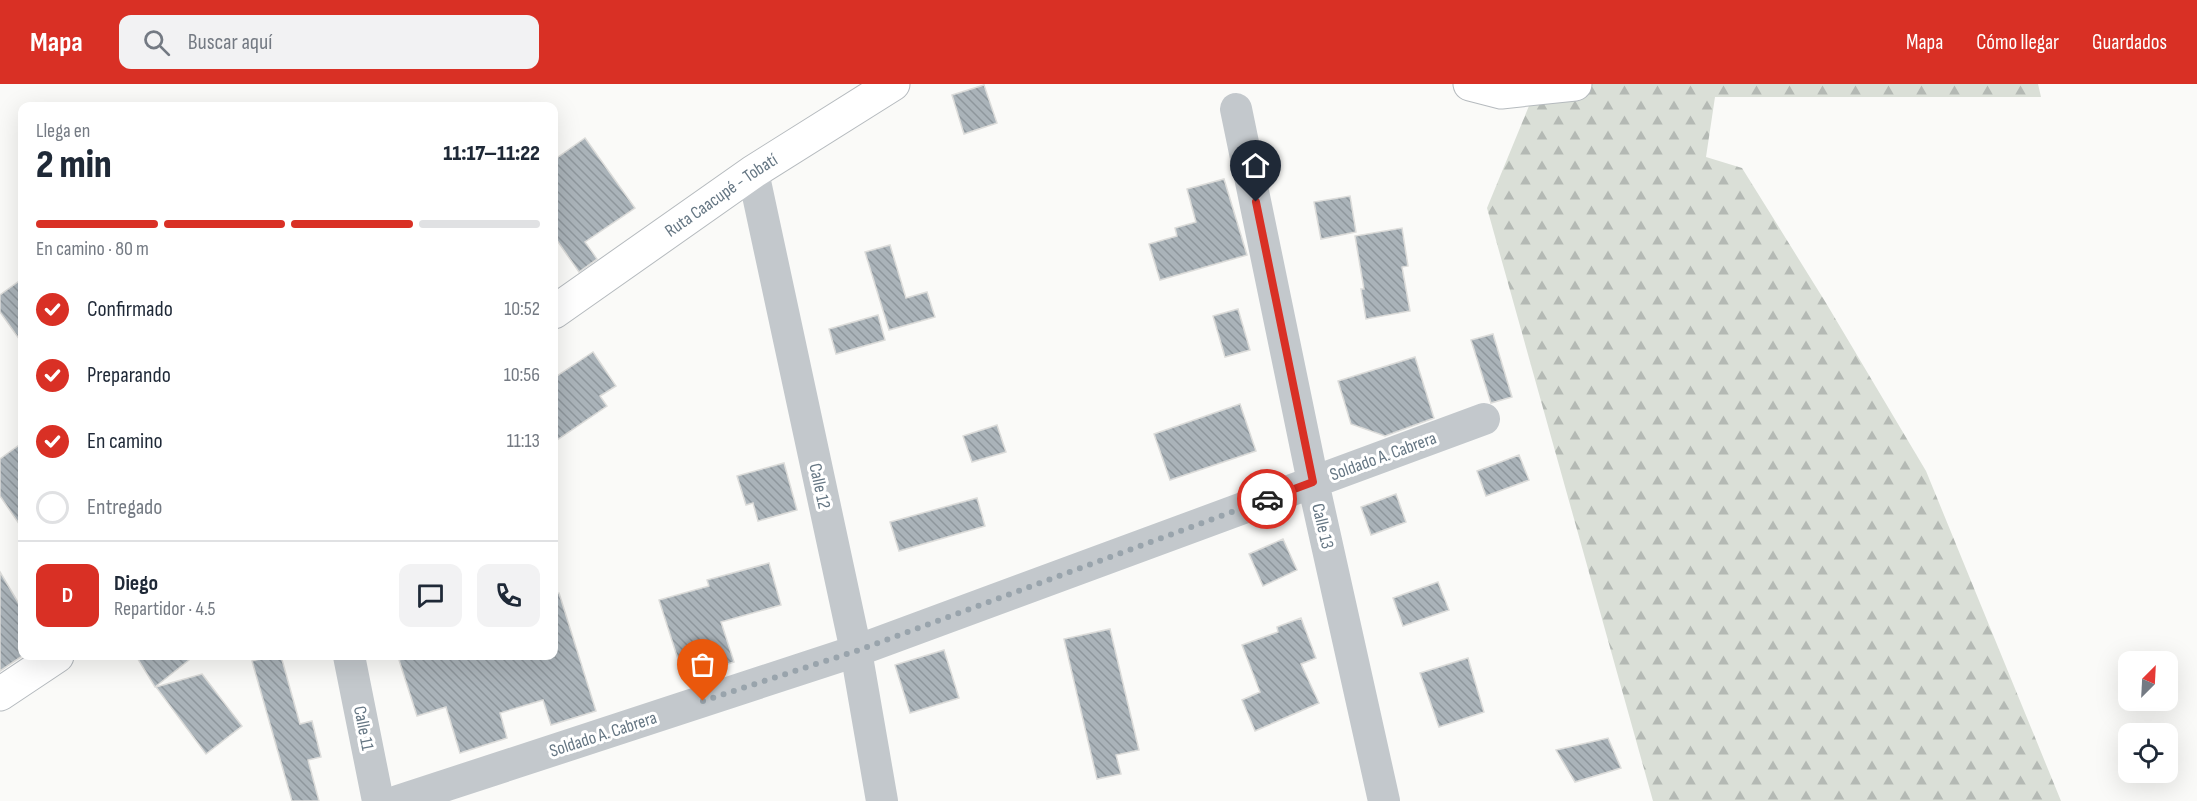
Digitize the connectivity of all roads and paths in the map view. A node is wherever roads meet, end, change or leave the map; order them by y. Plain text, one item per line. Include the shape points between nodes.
1 (894, 84) edge
2 (1470, 84) edge
3 (1575, 84) edge
4 (1236, 109) dead end
5 (753, 172) junction
6 (558, 309) edge
7 (1484, 419) dead end
8 (1313, 482) junction
9 (856, 651) junction
10 (51, 660) edge
11 (350, 660) edge
12 (0, 694) edge
13 (378, 801) edge
14 (398, 801) edge
15 (882, 801) edge
16 (1384, 801) edge

1 - 5 main road, Ruta Caacupé - Tobatí
2 - 3 main road via 1501,92
4 - 8 street, Calle 13
5 - 6 main road, Ruta Caacupé - Tobatí
5 - 9 street, Calle 12
7 - 8 street, Soldado A. Cabrera
8 - 9 street, Soldado A. Cabrera
8 - 16 street, Calle 13
9 - 14 street, Soldado A. Cabrera
9 - 15 street, Calle 12
10 - 12 main road
11 - 13 street, Calle 11

